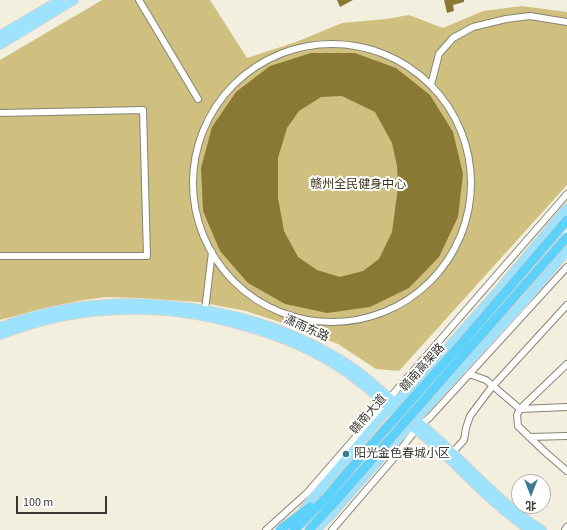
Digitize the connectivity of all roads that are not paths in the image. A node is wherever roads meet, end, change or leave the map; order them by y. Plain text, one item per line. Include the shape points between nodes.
1 (60, 0) edge
2 (74, 0) edge
3 (139, 0) edge
4 (567, 22) edge
5 (0, 35) edge
6 (0, 45) edge
7 (431, 85) junction
8 (198, 99) dead end
9 (0, 113) edge
10 (567, 194) edge
11 (567, 208) edge
12 (567, 220) edge
13 (567, 237) edge
14 (567, 251) edge
15 (212, 252) junction
16 (0, 256) edge
17 (567, 267) edge
18 (566, 306) edge
19 (205, 310) junction
20 (0, 327) edge
21 (0, 336) edge
22 (567, 364) edge
23 (469, 374) junction
24 (493, 386) junction
25 (390, 403) junction
26 (567, 407) edge
27 (520, 409) junction
28 (416, 424) junction
29 (567, 436) edge
30 (529, 437) junction
31 (452, 453) junction
32 (567, 471) edge
33 (333, 489) junction
34 (567, 527) edge
35 (266, 530) edge
36 (280, 530) edge
37 (285, 530) edge
38 (294, 530) edge
39 (309, 530) edge
40 (316, 530) edge
41 (332, 530) edge
42 (529, 530) edge
43 (542, 530) edge
44 (565, 530) edge

1 - 5 main road
2 - 6 main road
3 - 8 street
4 - 7 street via 530,16 473,27 453,38 439,54
7 - 15 street via 400,62 379,52 349,45 318,45 288,52 260,64 235,83 216,107 202,134 194,164 193,195 199,225
7 - 15 street via 458,123 469,152 472,190 465,228 447,262 421,291 388,311 350,321 312,321 274,310 242,289
9 - 16 street via 143,110 147,256
10 - 25 street
11 - 25 main road, 赣南大道 via 422,377
12 - 33 highway, 赣南高架路, bridge
13 - 39 highway, 赣南高架路, bridge
14 - 28 main road
15 - 19 street
17 - 23 street
18 - 24 street
19 - 20 main road, 潇雨东路 via 150,304 91,305 52,312
19 - 25 main road, 潇雨东路 via 232,315 285,332 316,346 363,374
21 - 25 main road, 潇雨东路 via 53,319 91,312 148,310 204,316 264,332 307,350 335,365
22 - 27 street
23 - 24 street via 486,380
23 - 28 street via 430,417
24 - 27 street
24 - 31 street via 470,416 464,440
25 - 28 main road, 潇雨东路
25 - 35 street via 307,493
25 - 37 main road, 赣南大道 via 382,416
26 - 27 street
27 - 30 street via 517,415 518,426
28 - 31 main road, 潇雨东路
28 - 40 main road
28 - 41 street via 400,451
28 - 42 main road, 潇雨东路 via 498,506
29 - 30 street
30 - 32 street
31 - 43 main road, 潇雨东路 via 501,499
33 - 36 highway, bridge
33 - 38 highway, 赣南高架路, bridge
34 - 44 street

